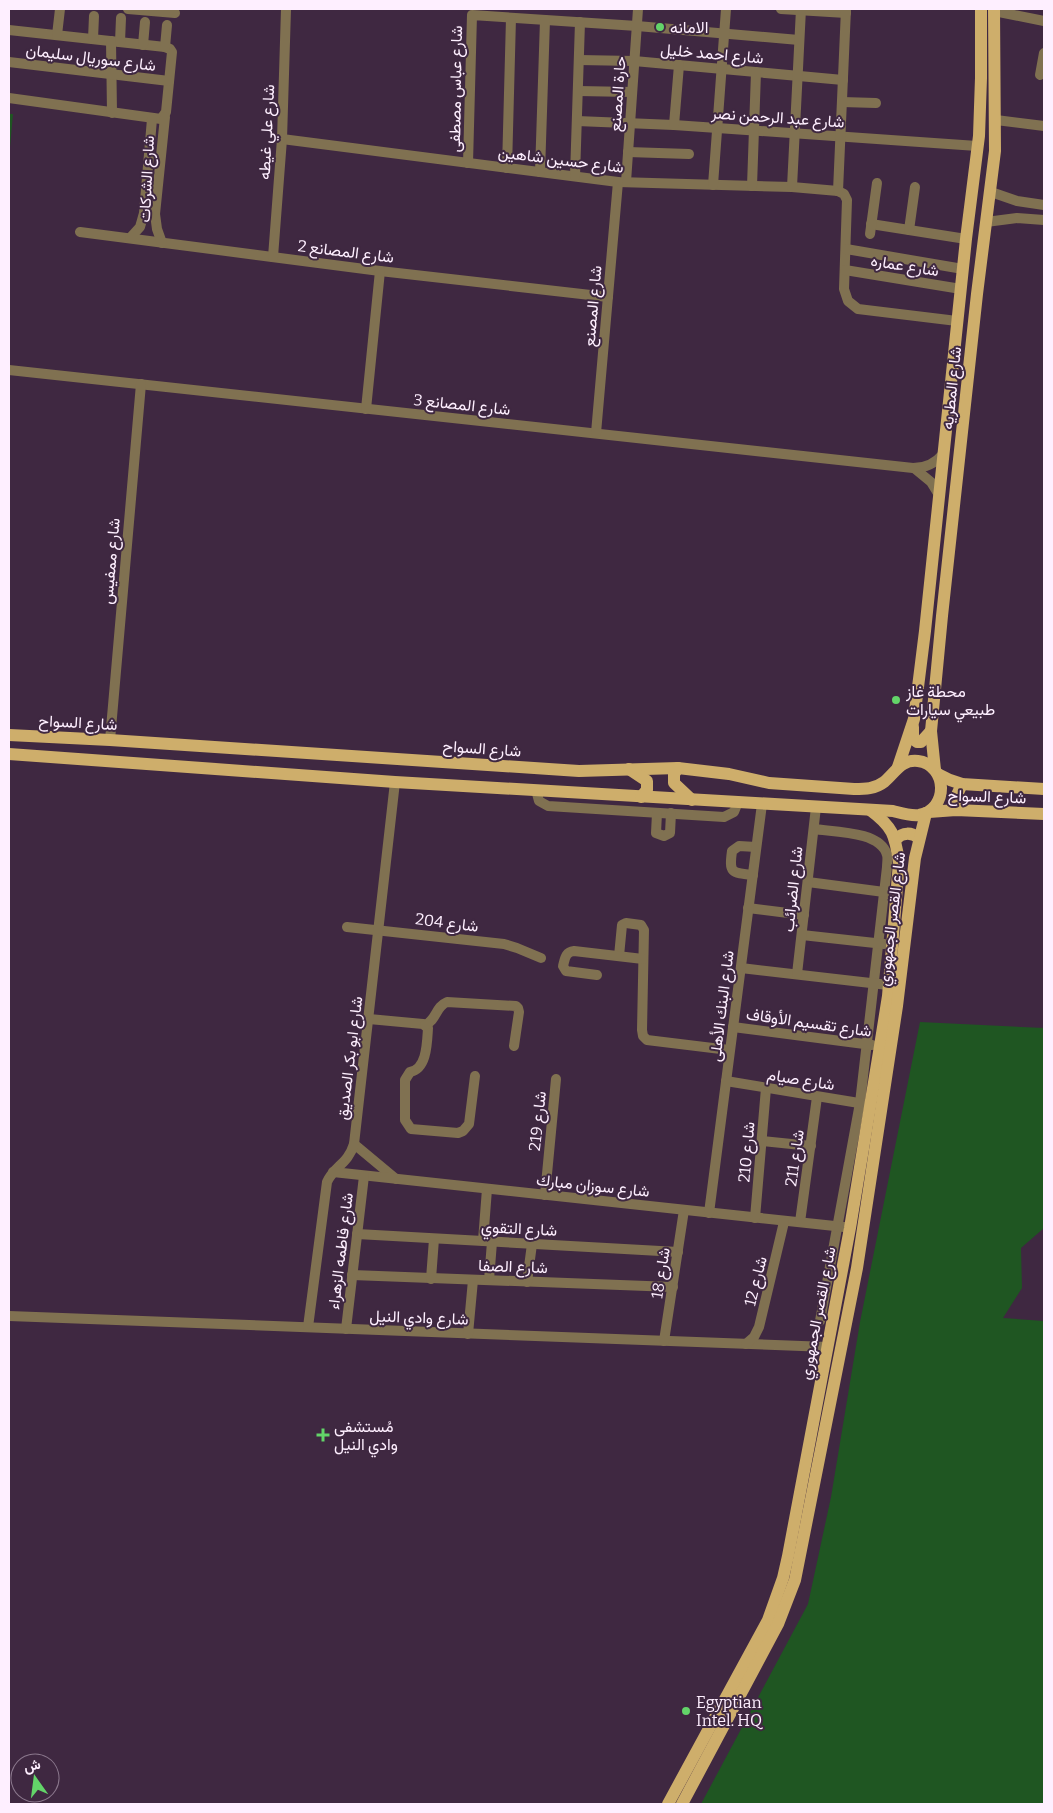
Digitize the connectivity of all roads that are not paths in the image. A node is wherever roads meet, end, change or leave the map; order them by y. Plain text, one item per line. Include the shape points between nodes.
1 (60, 9) edge
2 (128, 9) edge
3 (286, 9) edge
4 (638, 9) edge
5 (726, 9) edge
6 (781, 9) edge
7 (801, 10) edge
8 (990, 10) edge
9 (846, 11) edge
10 (176, 13) dead end
11 (94, 16) dead end
12 (122, 18) dead end
13 (511, 18) junction
14 (545, 20) junction
15 (1044, 21) edge
16 (145, 22) dead end
17 (580, 22) junction
18 (167, 25) dead end
19 (637, 26) junction
20 (9, 30) edge
21 (724, 34) junction
22 (57, 35) junction
23 (93, 39) junction
24 (799, 40) junction
25 (115, 42) junction
26 (143, 45) junction
27 (165, 47) junction
28 (1044, 53) edge
29 (579, 60) junction
30 (634, 61) junction
31 (9, 62) edge
32 (679, 65) junction
33 (720, 68) junction
34 (756, 72) junction
35 (110, 74) junction
36 (797, 75) junction
37 (1040, 75) dead end
38 (842, 80) junction
39 (169, 81) junction
40 (578, 91) junction
41 (632, 92) junction
42 (9, 98) edge
43 (842, 102) junction
44 (876, 104) dead end
45 (112, 113) junction
46 (164, 117) junction
47 (152, 119) junction
48 (996, 120) junction
49 (577, 121) junction
50 (630, 123) junction
51 (674, 125) junction
52 (1044, 126) edge
53 (717, 128) junction
54 (753, 131) junction
55 (794, 134) junction
56 (840, 137) junction
57 (282, 139) junction
58 (977, 148) junction
59 (995, 151) junction
60 (628, 152) junction
61 (689, 154) dead end
62 (468, 163) junction
63 (507, 168) junction
64 (540, 172) junction
65 (575, 176) junction
66 (993, 176) junction
67 (622, 182) junction
68 (877, 183) dead end
69 (713, 184) junction
70 (752, 186) junction
71 (792, 187) junction
72 (914, 187) dead end
73 (838, 191) junction
74 (991, 192) junction
75 (1044, 205) edge
76 (968, 216) junction
77 (1044, 220) edge
78 (986, 222) junction
79 (909, 230) junction
80 (80, 232) dead end
81 (130, 238) junction
82 (966, 239) junction
83 (162, 243) junction
84 (846, 249) junction
85 (274, 257) junction
86 (845, 270) junction
87 (963, 270) junction
88 (380, 271) junction
89 (961, 289) junction
90 (608, 297) junction
91 (958, 321) junction
92 (9, 370) edge
93 (141, 384) junction
94 (366, 409) junction
95 (596, 433) junction
96 (943, 454) junction
97 (913, 468) junction
98 (939, 495) junction
99 (913, 724) junction
100 (931, 731) junction
101 (9, 735) edge
102 (66, 738) junction
103 (110, 740) junction
104 (9, 754) edge
105 (75, 759) junction
106 (128, 762) junction
107 (898, 766) junction
108 (678, 768) junction
109 (628, 769) junction
110 (937, 772) junction
111 (395, 782) junction
112 (962, 784) junction
113 (1044, 789) edge
114 (536, 790) junction
115 (641, 796) junction
116 (692, 800) junction
117 (738, 802) junction
118 (762, 804) junction
119 (816, 808) junction
120 (870, 810) junction
121 (959, 810) junction
122 (928, 812) junction
123 (657, 813) junction
124 (671, 814) junction
125 (1044, 814) edge
126 (814, 829) junction
127 (919, 838) junction
128 (896, 839) junction
129 (756, 847) junction
130 (753, 875) junction
131 (808, 882) junction
132 (884, 892) junction
133 (748, 908) junction
134 (804, 915) junction
135 (347, 927) dead end
136 (379, 930) junction
137 (802, 935) junction
138 (879, 943) junction
139 (892, 945) junction
140 (619, 956) junction
141 (541, 958) dead end
142 (643, 959) junction
143 (741, 968) junction
144 (797, 974) junction
145 (597, 975) dead end
146 (874, 984) junction
147 (888, 985) junction
148 (369, 1019) junction
149 (425, 1025) junction
150 (733, 1026) junction
151 (867, 1045) junction
152 (514, 1046) dead end
153 (880, 1046) junction
154 (729, 1050) junction
155 (475, 1076) dead end
156 (556, 1079) dead end
157 (726, 1081) junction
158 (766, 1088) junction
159 (817, 1097) junction
160 (865, 1104) junction
161 (762, 1141) junction
162 (354, 1144) junction
163 (810, 1146) junction
164 (332, 1172) junction
165 (364, 1176) junction
166 (397, 1179) junction
167 (488, 1189) junction
168 (545, 1195) junction
169 (684, 1210) junction
170 (709, 1213) junction
171 (755, 1218) junction
172 (784, 1222) junction
173 (800, 1222) junction
174 (844, 1227) junction
175 (358, 1234) junction
176 (434, 1239) junction
177 (487, 1242) junction
178 (532, 1244) junction
179 (678, 1252) junction
180 (352, 1275) junction
181 (431, 1279) junction
182 (473, 1280) junction
183 (489, 1280) junction
184 (526, 1282) junction
185 (673, 1287) junction
186 (9, 1316) edge
187 (820, 1321) dead end
188 (308, 1328) junction
189 (346, 1329) junction
190 (468, 1334) junction
191 (664, 1341) junction
192 (746, 1344) junction
193 (828, 1347) junction
194 (726, 1710) junction
195 (716, 1728) junction
196 (668, 1804) edge
197 (682, 1804) edge

1 - 22 street
2 - 10 street
3 - 57 street, شارع علي غيطه
4 - 19 street, حارة المصنع
5 - 21 street
6 - 7 street
7 - 9 street
7 - 24 street
8 - 15 street
8 - 48 main road, شارع المطريه
8 - 58 main road, شارع المطريه via 981,78
9 - 38 street
11 - 23 street
12 - 25 street
13 - 14 street
13 - 62 street, شارع عباس مصطفى via 472,15
13 - 63 street
14 - 17 street
14 - 64 street
16 - 26 street
17 - 19 street
17 - 29 street
18 - 27 street
19 - 21 street
19 - 30 street, حارة المصنع
20 - 22 street
21 - 24 street
21 - 33 street
22 - 23 street
23 - 25 street
24 - 36 street
25 - 26 street
25 - 35 street
26 - 27 street
27 - 39 street, شارع الشركات via 172,52
28 - 37 street
29 - 30 street, شارع احمد خليل
29 - 40 street
30 - 32 street, شارع احمد خليل
30 - 41 street, حارة المصنع
31 - 35 street, شارع سوريال سليمان
32 - 33 street, شارع احمد خليل
32 - 51 street
33 - 34 street, شارع احمد خليل
33 - 53 street
34 - 36 street, شارع احمد خليل
34 - 54 street
35 - 39 street, شارع سوريال سليمان
35 - 45 street
36 - 38 street, شارع احمد خليل
36 - 55 street
38 - 43 street
39 - 46 street, شارع الشركات
40 - 41 street
40 - 49 street
41 - 50 street, حارة المصنع
42 - 45 street
43 - 44 street
43 - 56 street
45 - 47 street
46 - 47 street
46 - 83 street, شارع الشركات via 155,214
47 - 81 street, شارع الشركات via 144,214 140,227
48 - 52 street
48 - 59 main road, شارع المطريه
49 - 50 street, شارع عبد الرحمن نصر
49 - 65 street
50 - 51 street, شارع عبد الرحمن نصر
50 - 60 street, حارة المصنع
51 - 53 street, شارع عبد الرحمن نصر
53 - 54 street, شارع عبد الرحمن نصر
53 - 69 street
54 - 55 street, شارع عبد الرحمن نصر
54 - 70 street
55 - 56 street, شارع عبد الرحمن نصر
55 - 71 street
56 - 58 street, شارع عبد الرحمن نصر
56 - 73 street
57 - 62 street, شارع حسين شاهين
57 - 85 street, شارع علي غيطه
58 - 59 main road via 988,153
58 - 76 main road, شارع المطريه
59 - 66 main road, شارع المطريه
60 - 61 street
60 - 67 street, حارة المصنع
62 - 63 street, شارع حسين شاهين
63 - 64 street, شارع حسين شاهين
64 - 65 street, شارع حسين شاهين
65 - 67 street, شارع حسين شاهين
66 - 74 main road, شارع المطريه
66 - 76 main road via 980,184 976,208
67 - 69 street, شارع حسين شاهين
67 - 90 street, شارع المصنع
68 - 79 street via 870,229
69 - 70 street, شارع حسين شاهين
70 - 71 street, شارع حسين شاهين
71 - 73 street, شارع حسين شاهين
72 - 79 street
73 - 84 street via 847,200
74 - 75 street via 1017,201
74 - 78 main road, شارع المطريه
76 - 82 main road, شارع المطريه
77 - 78 street via 1017,218
78 - 100 main road, شارع المطريه
79 - 82 street
80 - 81 street, شارع المصانع 2
81 - 83 street, شارع المصانع 2
82 - 87 main road, شارع المطريه
83 - 85 street, شارع المصانع 2
84 - 86 street
84 - 87 street
85 - 88 street, شارع المصانع 2
86 - 89 street, شارع عماره
86 - 91 street via 845,296 858,309
87 - 89 main road, شارع المطريه
88 - 90 street, شارع المصانع 2
88 - 94 street
89 - 91 main road, شارع المطريه
90 - 95 street, شارع المصنع
91 - 96 main road, شارع المطريه
92 - 93 street, شارع المصانع 3
93 - 94 street, شارع المصانع 3
93 - 103 street, شارع ممفيس
94 - 95 street, شارع المصانع 3
95 - 97 street, شارع المصانع 3
96 - 97 street, شارع المصانع 3 via 927,467
96 - 98 main road, شارع المطريه
97 - 98 street via 931,482
98 - 99 main road, شارع المطريه
99 - 100 main road via 913,737 917,742
99 - 107 main road, شارع المطريه
100 - 110 main road, شارع المطريه
101 - 102 main road, شارع السواح
102 - 103 main road, شارع السواح
102 - 105 main road via 82,750 81,758
103 - 106 main road via 105,746 107,753
103 - 109 main road, شارع السواح via 579,771
104 - 105 main road, شارع السواح
105 - 106 main road, شارع السواح
106 - 111 main road, شارع السواح
107 - 108 main road, شارع السواح via 883,783 867,789 769,783
107 - 110 main road, شارع السواح via 917,761
108 - 109 main road, شارع السواح
108 - 116 main road via 673,777 674,783
109 - 115 main road via 647,781 647,790
110 - 112 main road, شارع السواح
110 - 122 main road, شارع السواح via 942,785 941,795
111 - 114 main road, شارع السواح
111 - 136 street, شارع ابو بكر الصديق
112 - 113 main road, شارع السواح
112 - 121 main road via 956,797
114 - 115 main road, شارع السواح
114 - 123 street via 539,800 548,806
115 - 116 main road, شارع السواح
116 - 117 main road, شارع السواح
117 - 118 main road, شارع السواح
117 - 124 street via 734,812 724,817
118 - 119 main road, شارع السواح
118 - 129 street, شارع البنك الأهلى
119 - 120 main road, شارع السواح
119 - 126 street, شارع الضرائب
120 - 122 main road, شارع السواح via 910,815
120 - 128 main road, شارع القصر الجمهوري
121 - 122 main road, شارع السواح
121 - 125 main road, شارع السواح
122 - 127 main road, شارع القصر الجمهوري
123 - 124 street
123 - 124 street via 656,833 664,836 670,833
126 - 131 street, شارع الضرائب
126 - 132 street via 870,837 880,844 887,854
127 - 128 main road via 910,833
127 - 194 main road, شارع القصر الجمهوري via 857,1268 800,1557 778,1624
128 - 139 main road, شارع القصر الجمهوري via 899,862
129 - 130 street, شارع البنك الأهلى
129 - 130 street via 739,846 732,851 730,866 737,873
130 - 133 street, شارع البنك الأهلى
131 - 132 street
131 - 134 street, شارع الضرائب
132 - 138 street
133 - 134 street
133 - 143 street, شارع البنك الأهلى
134 - 137 street, شارع الضرائب
135 - 136 street, شارع 204
136 - 141 street, شارع 204 via 504,944
136 - 148 street, شارع ابو بكر الصديق
137 - 138 street
137 - 144 street, شارع الضرائب
138 - 139 street
138 - 146 street
139 - 147 main road, شارع القصر الجمهوري
140 - 142 street
140 - 142 street via 622,926 638,924 644,930
140 - 145 street via 574,951 565,956 563,966 566,971
142 - 154 street via 643,1036 647,1040
143 - 144 street
143 - 150 street, شارع البنك الأهلى
144 - 146 street
146 - 147 street
146 - 151 street
147 - 153 main road, شارع القصر الجمهوري
148 - 149 street
148 - 162 street, شارع ابو بكر الصديق
149 - 152 street via 447,1002 516,1006
149 - 155 street via 428,1030 423,1064 410,1072 405,1080 405,1120 408,1127 415,1131 458,1133 466,1128
150 - 151 street, شارع تقسيم الأوقاف
150 - 154 street, شارع البنك الأهلى
151 - 153 street, شارع تقسيم الأوقاف
151 - 160 street
153 - 160 main road, شارع القصر الجمهوري
154 - 157 street, شارع البنك الأهلى
156 - 168 street, شارع 219
157 - 158 street, شارع صيام
157 - 170 street, شارع البنك الأهلى
158 - 159 street, شارع صيام
158 - 161 street, شارع 210
159 - 160 street, شارع صيام
159 - 163 street, شارع 211
160 - 174 main road, شارع القصر الجمهوري
161 - 163 street
161 - 171 street, شارع 210
162 - 164 street, شارع ابو بكر الصديق via 347,1159
162 - 166 street
163 - 173 street, شارع 211
164 - 165 street, شارع سوزان مبارك
164 - 188 street, شارع ابو بكر الصديق via 326,1187
165 - 166 street, شارع سوزان مبارك
165 - 175 street, شارع فاطمه الزهراء
166 - 167 street, شارع سوزان مبارك
167 - 168 street, شارع سوزان مبارك
167 - 177 street
168 - 169 street, شارع سوزان مبارك
169 - 170 street, شارع سوزان مبارك
169 - 179 street, شارع 18
170 - 171 street, شارع سوزان مبارك
171 - 172 street, شارع سوزان مبارك
172 - 173 street, شارع سوزان مبارك
172 - 192 street, شارع 12 via 759,1327
173 - 174 street, شارع سوزان مبارك
174 - 187 street
174 - 193 main road, شارع القصر الجمهوري
175 - 176 street, شارع التقوي
175 - 180 street, شارع فاطمه الزهراء
176 - 177 street, شارع التقوي
176 - 181 street
177 - 178 street, شارع التقوي
177 - 183 street
178 - 179 street, شارع التقوي
178 - 184 street
179 - 185 street, شارع 18
180 - 181 street, شارع الصفا
180 - 189 street, شارع فاطمه الزهراء
181 - 182 street, شارع الصفا
182 - 183 street, شارع الصفا
182 - 190 street
183 - 184 street, شارع الصفا
184 - 185 street, شارع الصفا
185 - 191 street, شارع 18
186 - 188 street, شارع وادي النيل
188 - 189 street, شارع وادي النيل
189 - 190 street, شارع وادي النيل
190 - 191 street, شارع وادي النيل
191 - 192 street, شارع وادي النيل
192 - 193 street, شارع وادي النيل
193 - 194 main road, شارع القصر الجمهوري via 783,1578 768,1620
194 - 195 main road, شارع القصر الجمهوري
195 - 196 main road, شارع القصر الجمهوري
195 - 197 main road, شارع القصر الجمهوري

